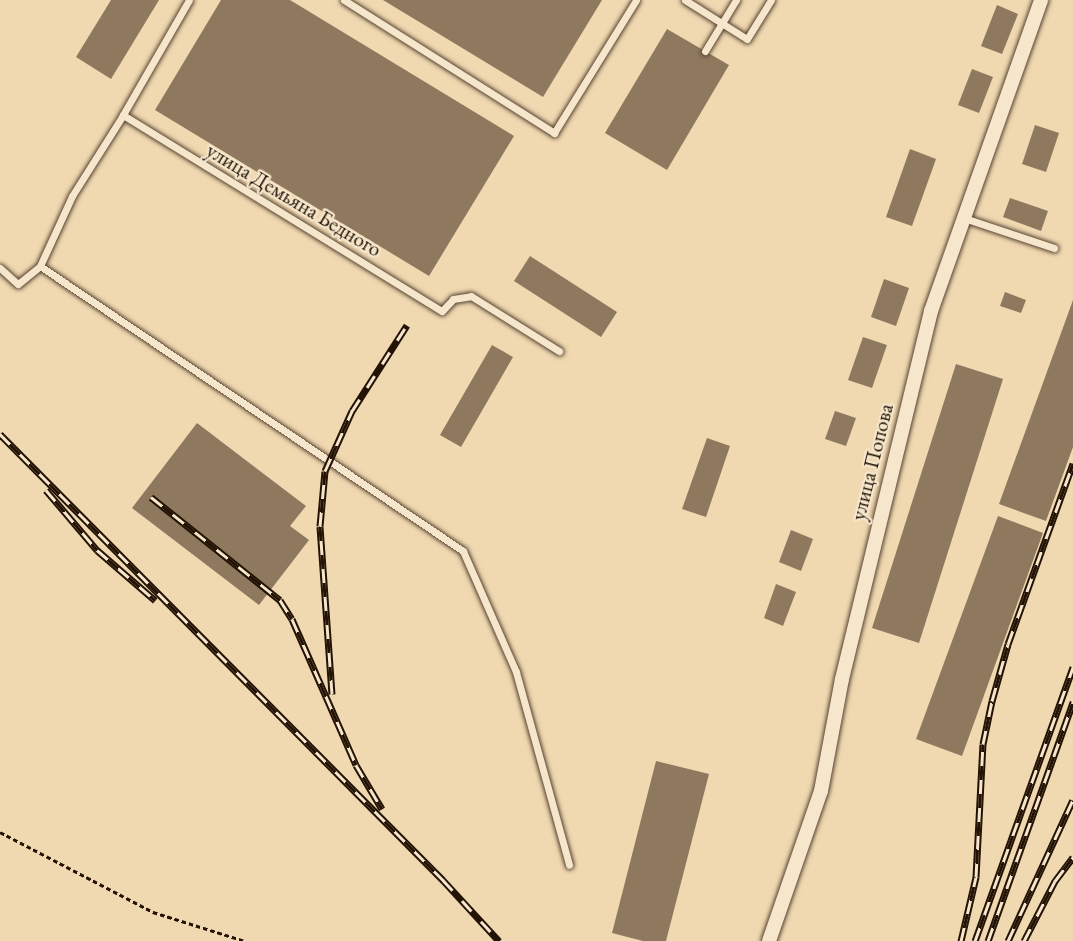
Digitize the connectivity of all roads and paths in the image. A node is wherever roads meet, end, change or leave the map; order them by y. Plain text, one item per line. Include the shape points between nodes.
1 (189, 0) edge
2 (344, 0) edge
3 (636, 0) edge
4 (684, 0) edge
5 (736, 0) edge
6 (771, 0) edge
7 (1041, 0) edge
8 (722, 23) junction
9 (705, 51) dead end
10 (123, 115) junction
11 (964, 218) junction
12 (1054, 248) dead end
13 (40, 266) junction
14 (0, 268) edge
15 (559, 351) dead end
16 (0, 832) edge
17 (569, 865) dead end
18 (245, 941) edge
19 (769, 941) edge

1 - 10 lane
2 - 3 lane via 554,133
4 - 8 lane
5 - 8 lane
6 - 8 lane via 747,39
7 - 11 street, улица Попова
8 - 9 lane
10 - 13 lane via 72,196
10 - 15 lane, улица Демьяна Бедного via 442,311 453,299 471,296
11 - 12 lane
11 - 19 street, улица Попова via 931,311 902,426 842,679 821,791
13 - 14 lane via 18,284
13 - 17 lane via 463,551 516,672
16 - 18 path via 153,912

